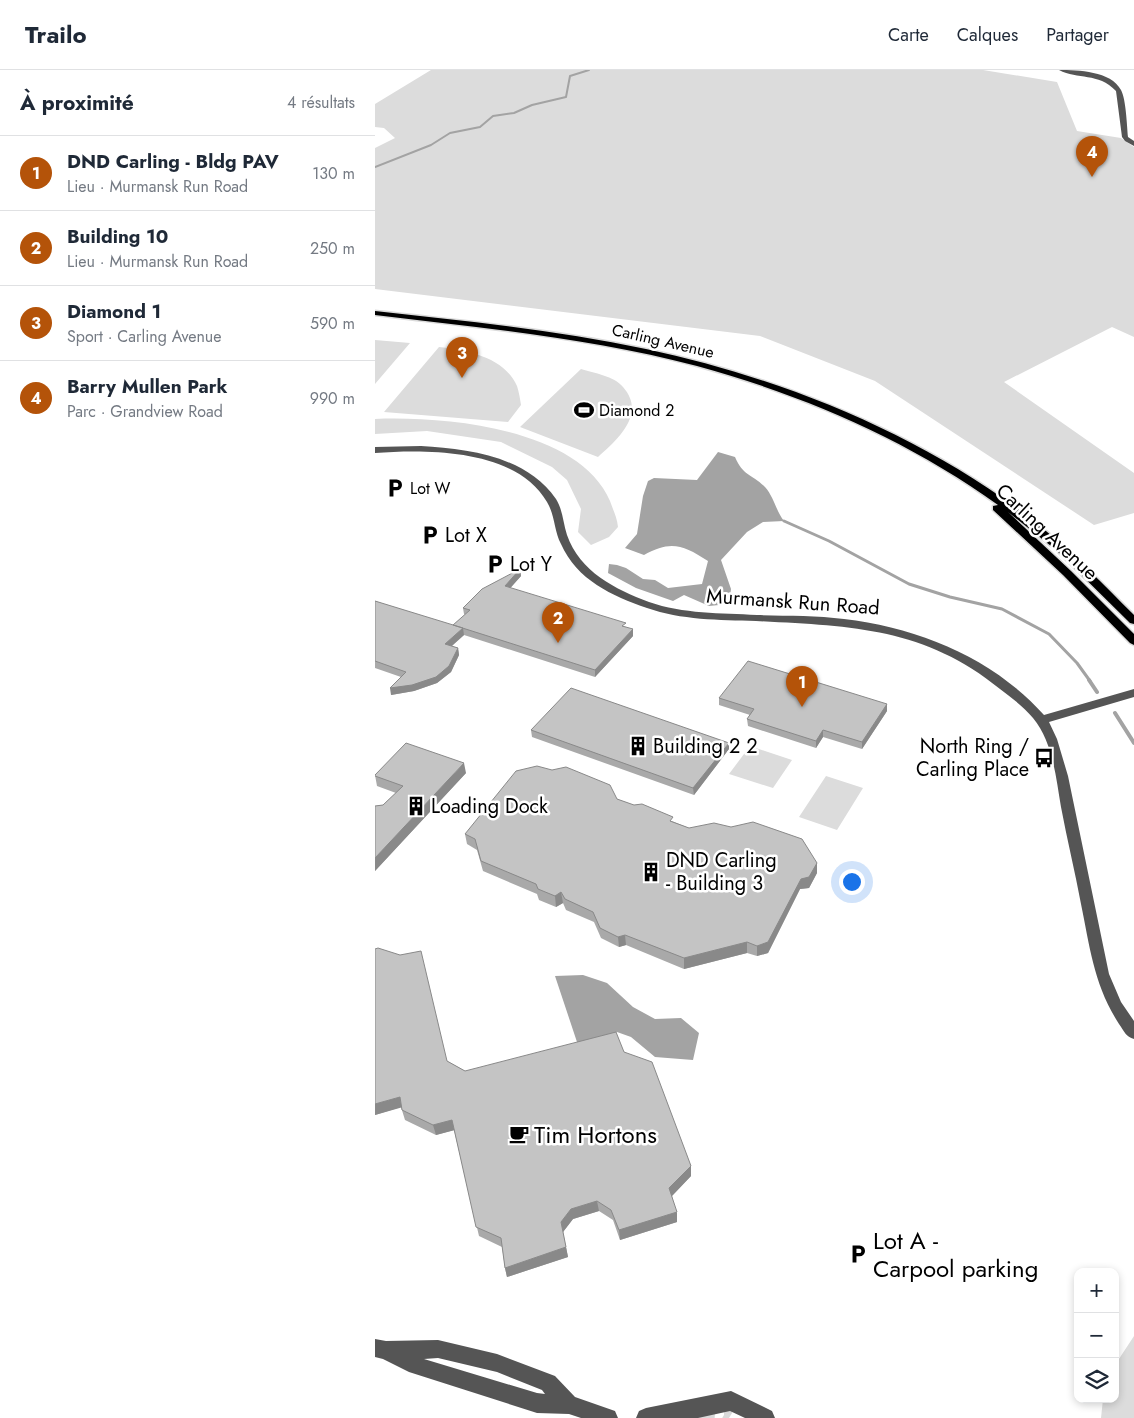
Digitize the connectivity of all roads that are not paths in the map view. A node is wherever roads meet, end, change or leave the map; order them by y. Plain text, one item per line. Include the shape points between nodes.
1 (1062, 70) edge
2 (1133, 143) edge
3 (375, 313) edge
4 (375, 450) edge
5 (928, 458) junction
6 (1134, 621) edge
7 (1134, 641) edge
8 (1134, 693) edge
9 (1041, 720) junction
10 (1134, 1033) edge
11 (380, 1349) edge
12 (569, 1404) junction
13 (688, 1416) edge
14 (608, 1418) edge
15 (646, 1418) edge
16 (765, 1418) edge

1 - 2 street via 1092,75 1116,86 1125,137
3 - 5 main road, Carling Avenue via 605,343 707,367 798,396
4 - 9 street, Murmansk Run Road via 447,450 478,456 519,472 551,499 571,553 588,574 610,589 642,603 672,612 845,622 904,633 944,648 980,667
5 - 6 main road, Carling Avenue via 991,496 1037,529
5 - 7 main road, Carling Avenue via 1021,529
8 - 9 street
9 - 10 street, Murmansk Run Road via 1060,772 1103,974 1115,1005
11 - 12 street via 409,1363 537,1403
11 - 12 street via 438,1350 497,1363 548,1383
12 - 14 street
13 - 15 street
13 - 16 street via 731,1401

